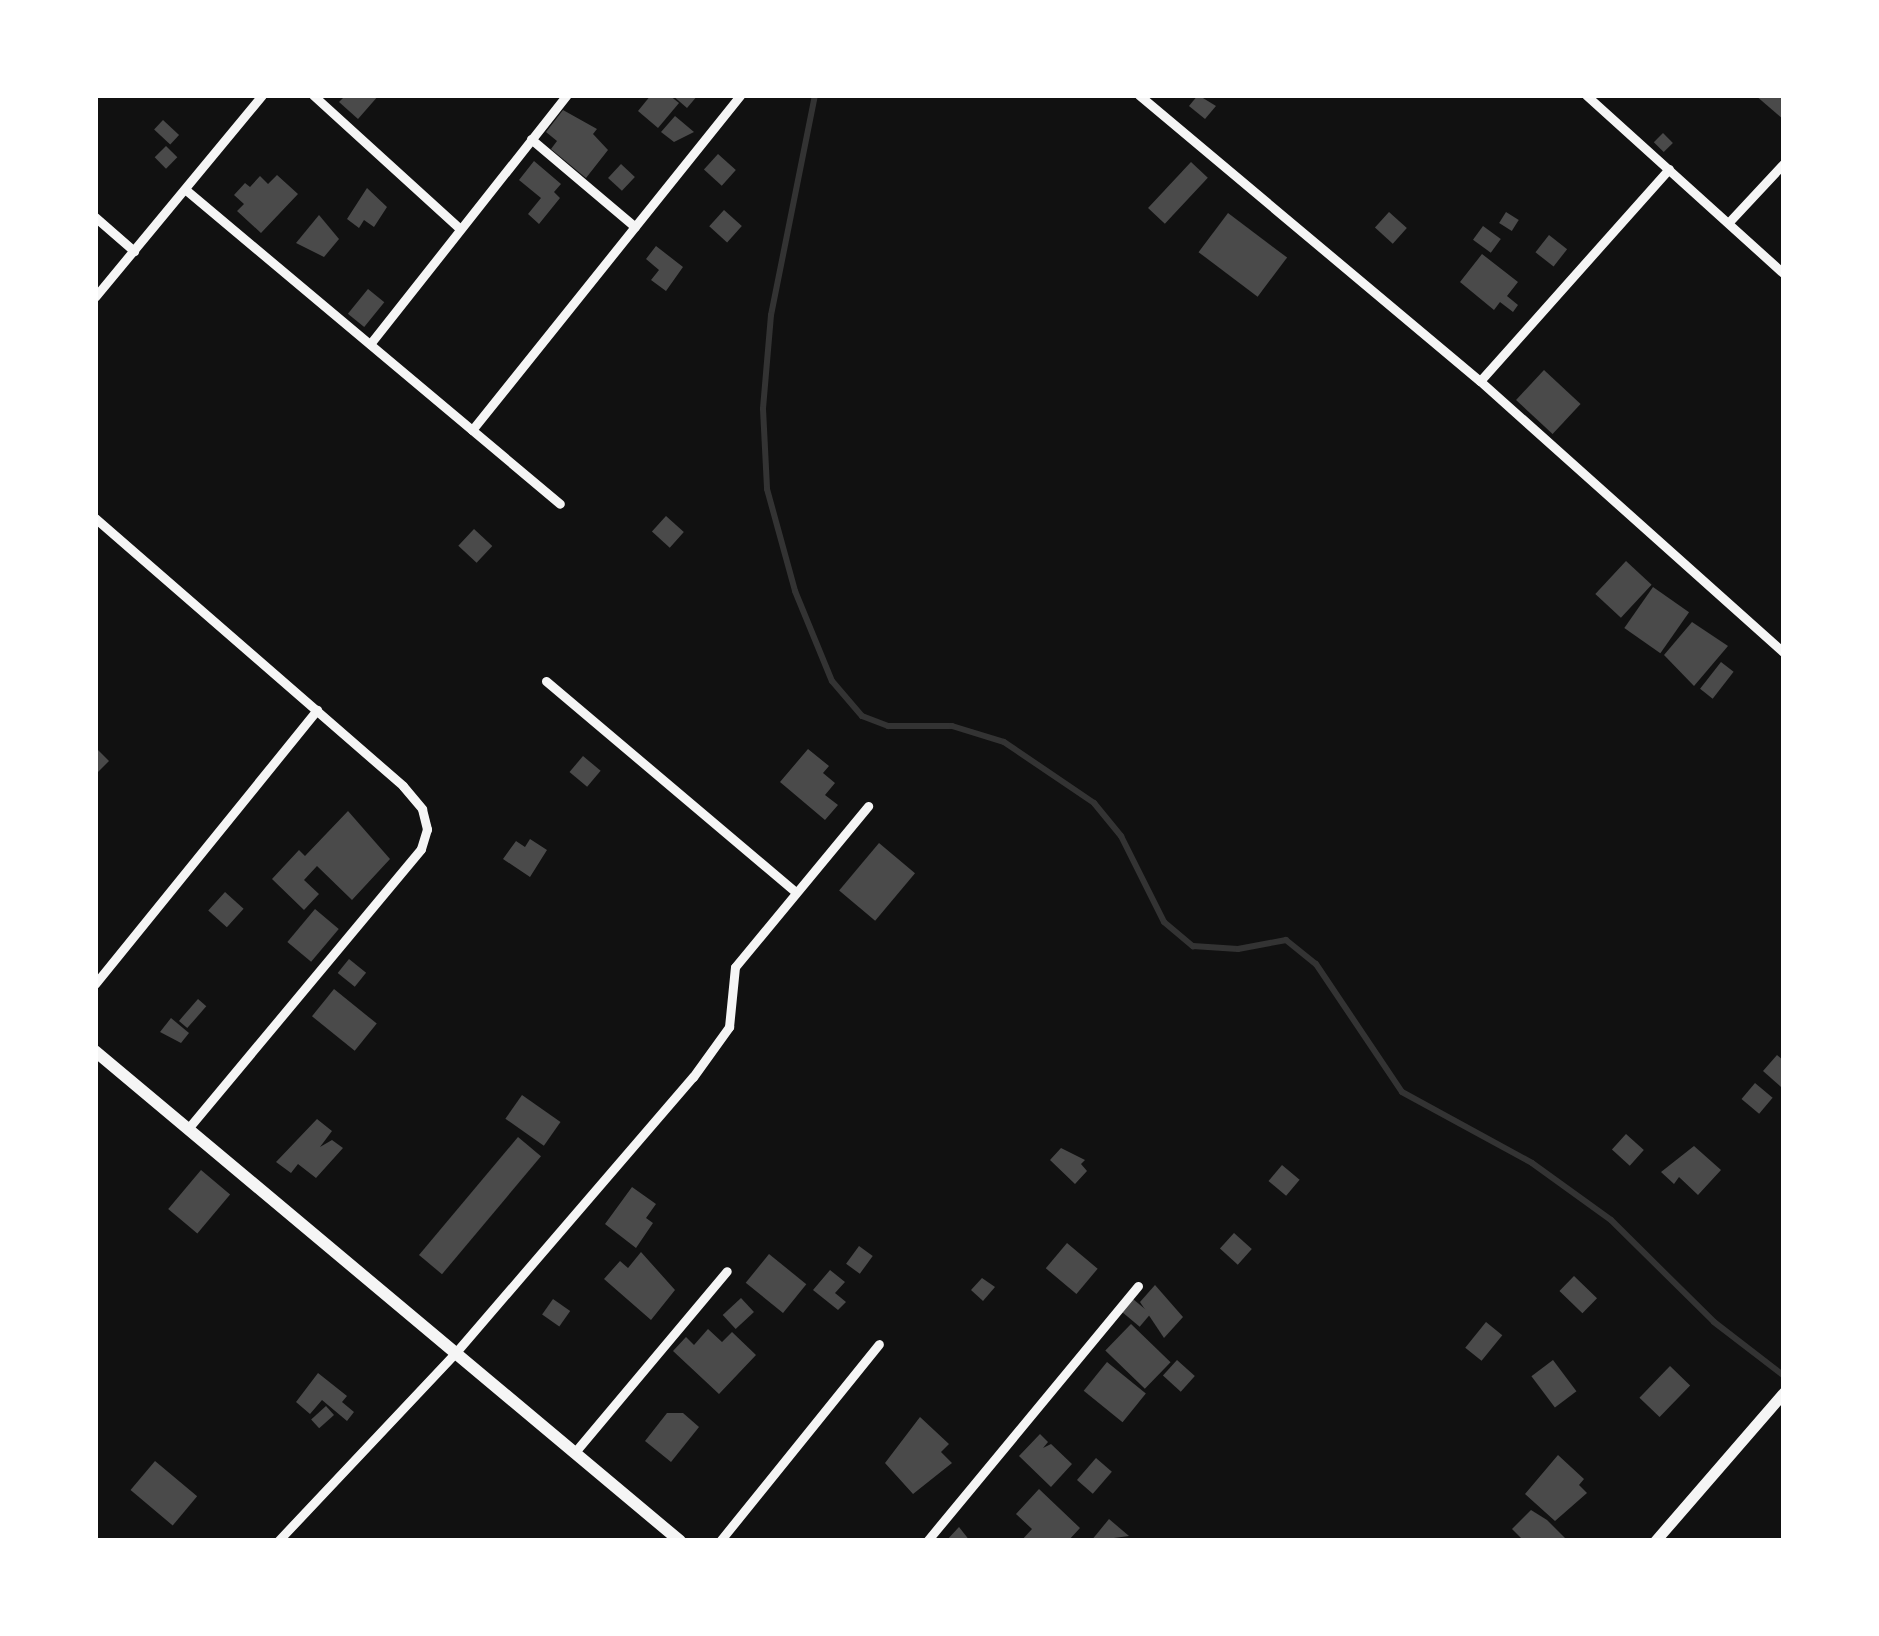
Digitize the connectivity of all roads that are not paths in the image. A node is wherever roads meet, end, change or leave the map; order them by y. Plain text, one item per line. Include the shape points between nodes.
1 (262, 95) edge
2 (314, 95) edge
3 (567, 95) edge
4 (740, 95) edge
5 (1139, 95) edge
6 (1160, 95) edge
7 (1586, 95) edge
8 (1150, 105) junction
9 (531, 139) junction
10 (1784, 163) edge
11 (1668, 169) junction
12 (186, 190) junction
13 (95, 217) edge
14 (1729, 222) junction
15 (635, 227) junction
16 (458, 228) junction
17 (134, 251) junction
18 (1784, 274) edge
19 (95, 296) edge
20 (370, 344) junction
21 (1480, 380) junction
22 (472, 430) junction
23 (560, 504) dead end
24 (95, 518) edge
25 (1784, 653) edge
26 (546, 680) dead end
27 (317, 710) junction
28 (868, 806) dead end
29 (796, 892) junction
30 (95, 984) edge
31 (95, 1051) edge
32 (188, 1128) junction
33 (726, 1271) dead end
34 (1138, 1286) dead end
35 (879, 1344) dead end
36 (457, 1351) junction
37 (1781, 1395) edge
38 (575, 1452) junction
39 (278, 1541) edge
40 (680, 1541) edge
41 (720, 1541) edge
42 (927, 1541) edge
43 (1655, 1541) edge

1 - 12 street
2 - 16 street
3 - 9 street
4 - 15 street
5 - 8 street
6 - 8 street
7 - 11 street
8 - 21 street
9 - 15 street
9 - 16 street
10 - 14 street
11 - 14 street
11 - 21 street
12 - 17 street
12 - 20 street
13 - 17 street
14 - 18 street
15 - 22 street
16 - 20 street
17 - 19 street
20 - 22 street
21 - 25 street
22 - 23 street
24 - 27 street
26 - 29 street
27 - 30 street
27 - 32 street via 422,808 424,839
28 - 29 street
29 - 36 street via 735,967 723,1040
31 - 32 main road
32 - 36 main road
33 - 38 street
34 - 42 street
35 - 41 street
36 - 38 main road
36 - 39 street
37 - 43 street
38 - 40 main road

